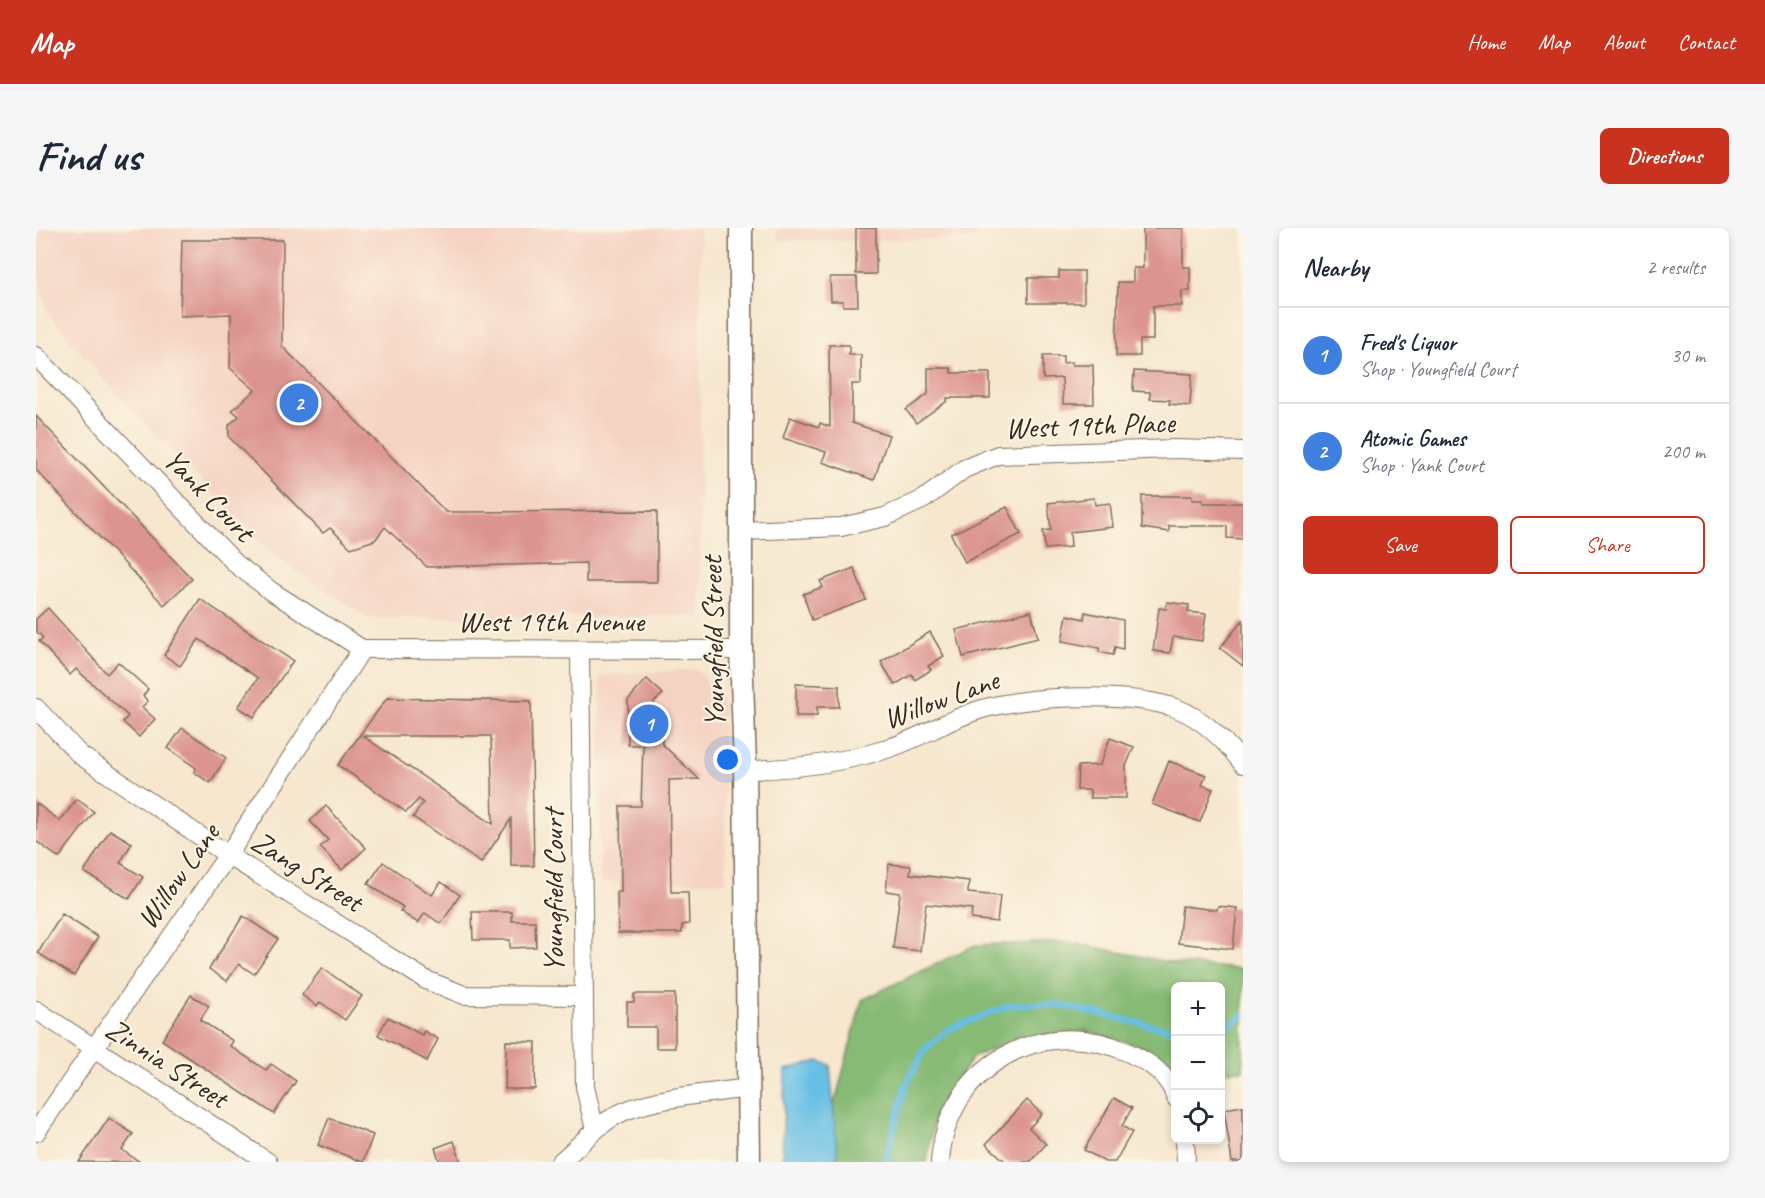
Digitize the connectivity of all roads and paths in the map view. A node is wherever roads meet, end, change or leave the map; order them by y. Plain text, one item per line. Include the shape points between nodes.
1 (741, 228) edge
2 (36, 356) edge
3 (1243, 451) edge
4 (741, 531) junction
5 (362, 649) junction
6 (741, 650) junction
7 (580, 651) junction
8 (36, 708) edge
9 (1243, 764) edge
10 (746, 770) junction
11 (228, 855) junction
12 (582, 996) junction
13 (36, 1010) edge
14 (92, 1048) junction
15 (748, 1088) junction
16 (1173, 1090) edge
17 (595, 1130) junction
18 (36, 1132) edge
19 (1185, 1144) edge
20 (268, 1162) edge
21 (560, 1162) edge
22 (749, 1162) edge
23 (940, 1162) edge
24 (1186, 1162) edge

1 - 4 street, Youngfield Street
2 - 5 street, Yank Court via 236,564
3 - 4 street, West 19th Place via 998,454 973,464 924,499 885,517 841,526
4 - 6 street, Youngfield Street
5 - 7 street, West 19th Avenue
5 - 11 street, Willow Lane
6 - 7 street, West 19th Avenue
6 - 10 street, Youngfield Street
7 - 12 street, Youngfield Court
8 - 11 street, Zang Street via 80,755
9 - 10 street, Willow Lane via 1218,735 1179,709 1137,699 1060,698 991,706 854,758 787,769
10 - 15 street, Youngfield Street
11 - 12 street, Zang Street via 426,980 464,994
11 - 14 street, Willow Lane
12 - 17 street, Youngfield Court via 585,1087
13 - 14 street, Zinnia Street
14 - 18 street, Willow Lane
14 - 20 street, Zinnia Street
15 - 17 street via 624,1111
15 - 22 street, Youngfield Street
16 - 23 street via 1159,1070 1114,1046 1086,1039 1056,1039 1024,1047 978,1074 961,1095 947,1120
17 - 21 street
19 - 24 street

